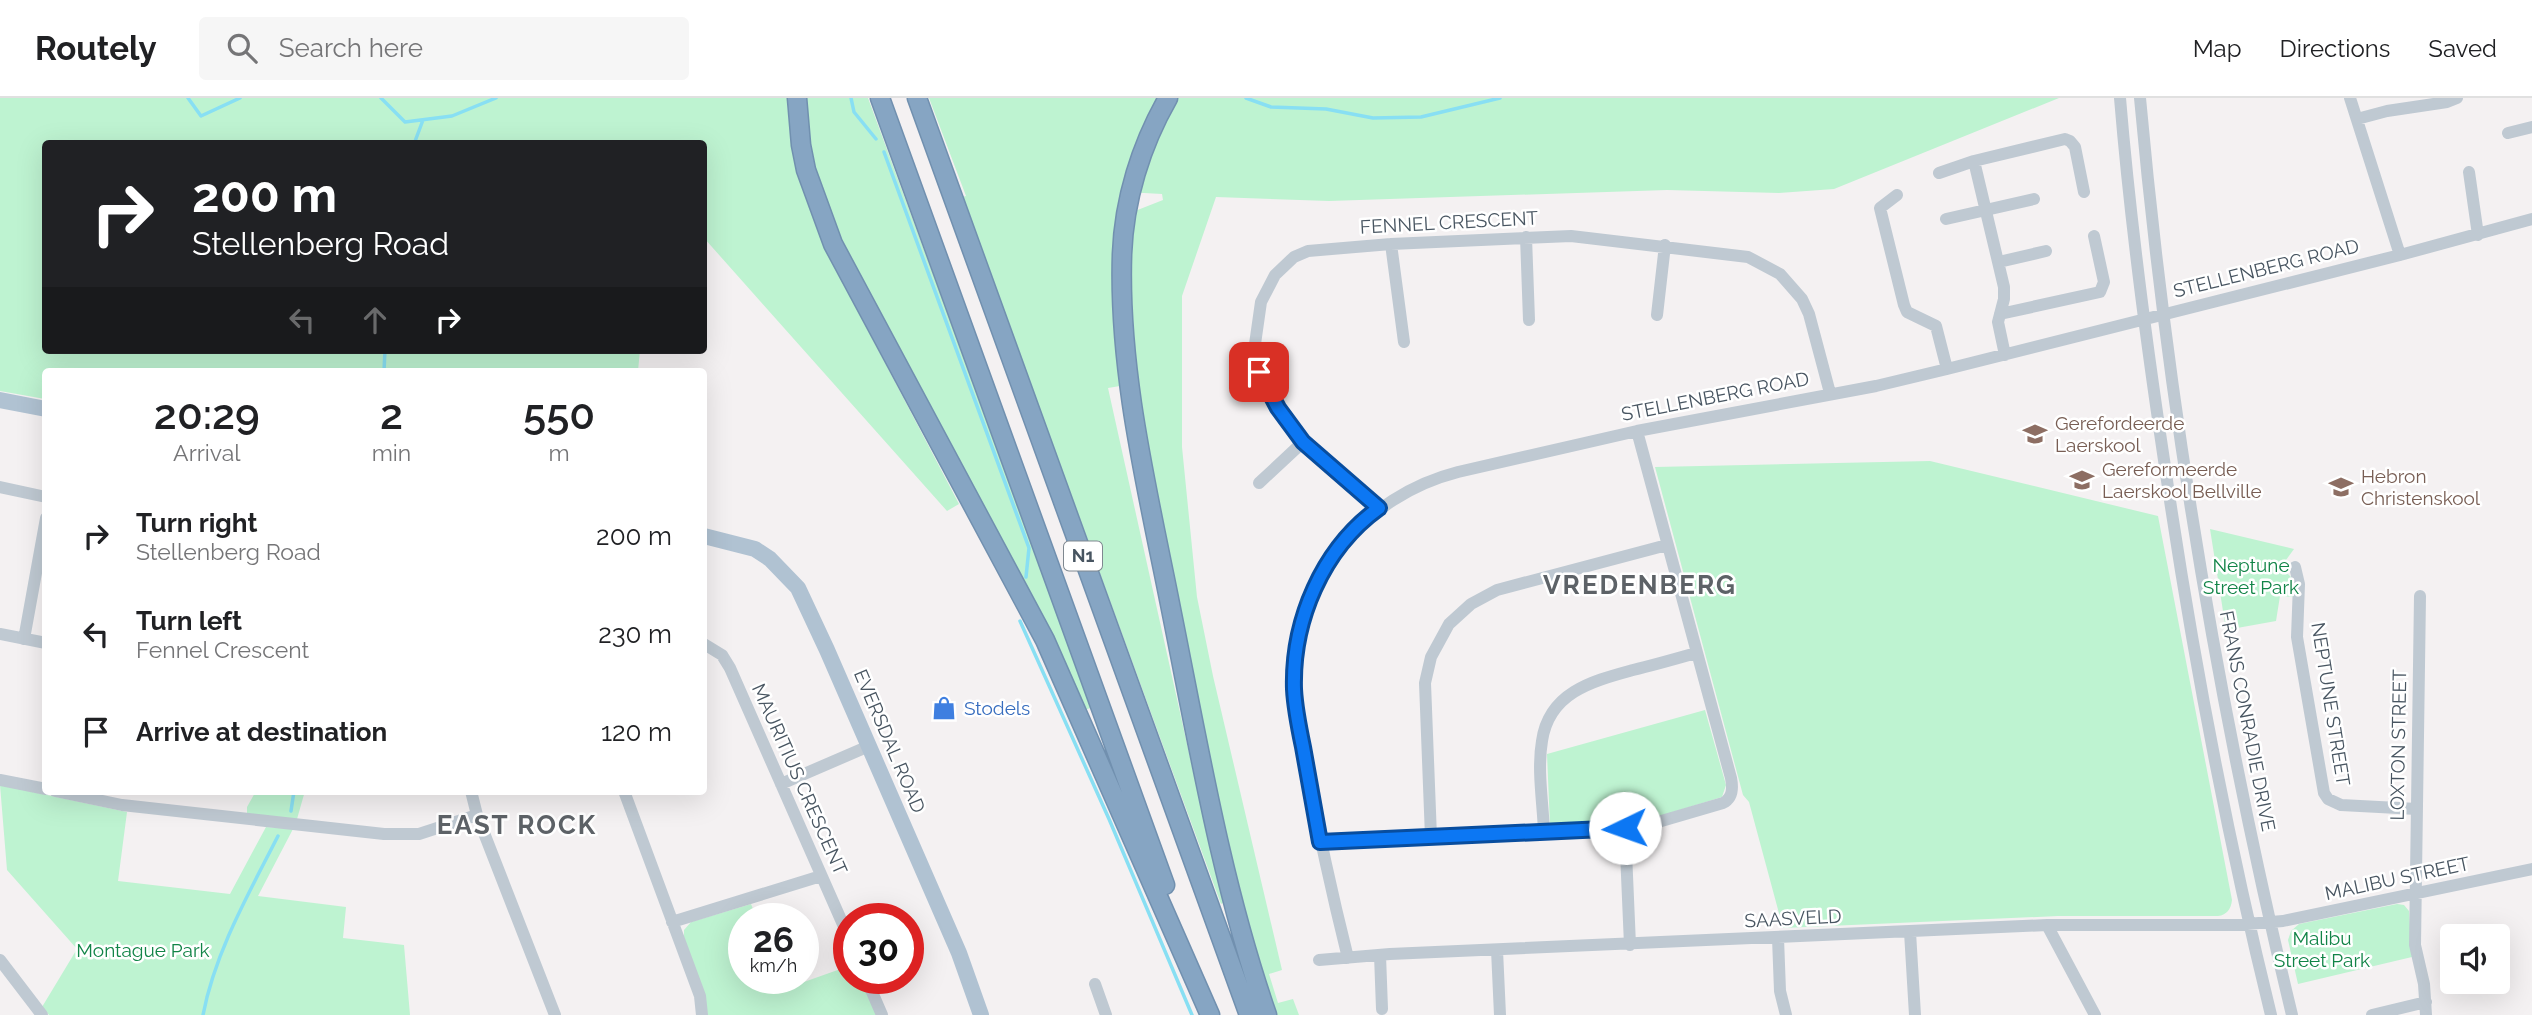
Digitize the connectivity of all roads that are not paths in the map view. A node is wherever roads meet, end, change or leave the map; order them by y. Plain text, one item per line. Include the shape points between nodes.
1 (797, 98) edge
2 (880, 98) edge
3 (917, 98) edge
4 (1168, 98) edge
5 (2120, 98) edge
6 (2140, 98) edge
7 (2350, 98) edge
8 (2457, 98) edge
9 (2357, 119) junction
10 (2532, 127) edge
11 (2508, 134) dead end
12 (1974, 161) junction
13 (2469, 172) dead end
14 (1939, 173) dead end
15 (2084, 192) dead end
16 (1897, 195) dead end
17 (2034, 199) dead end
18 (1987, 211) junction
19 (1947, 219) dead end
20 (2532, 219) edge
21 (2478, 234) junction
22 (2094, 236) dead end
23 (1526, 237) junction
24 (1391, 244) junction
25 (1665, 245) junction
26 (2046, 251) dead end
27 (2400, 255) junction
28 (1999, 262) junction
29 (2000, 314) junction
30 (2164, 314) junction
31 (1657, 316) dead end
32 (2144, 319) junction
33 (1529, 320) dead end
34 (1404, 342) dead end
35 (2005, 355) junction
36 (1947, 369) junction
37 (1830, 393) junction
38 (0, 400) edge
39 (42, 408) edge
40 (1637, 430) junction
41 (1303, 442) junction
42 (1259, 483) dead end
43 (0, 487) edge
44 (42, 496) edge
45 (1379, 508) junction
46 (707, 537) edge
47 (42, 540) edge
48 (1667, 545) junction
49 (2295, 566) dead end
50 (2420, 596) dead end
51 (0, 634) edge
52 (24, 639) junction
53 (42, 642) edge
54 (707, 646) edge
55 (1696, 653) junction
56 (869, 746) junction
57 (0, 780) edge
58 (781, 784) junction
59 (42, 788) edge
60 (74, 795) edge
61 (472, 795) edge
62 (625, 795) edge
63 (2417, 809) junction
64 (477, 815) junction
65 (1625, 828) junction
66 (1544, 832) junction
67 (1431, 837) junction
68 (1320, 842) junction
69 (2532, 869) edge
70 (821, 876) junction
71 (2416, 894) junction
72 (833, 903) edge
73 (672, 922) junction
74 (2270, 923) junction
75 (2047, 925) junction
76 (2248, 925) junction
77 (1910, 932) junction
78 (1778, 939) junction
79 (1630, 945) junction
80 (1497, 950) junction
81 (1380, 955) junction
82 (1348, 958) junction
83 (0, 960) edge
84 (1319, 960) dead end
85 (1095, 984) dead end
86 (873, 994) edge
87 (2426, 1008) edge
88 (1382, 1009) dead end
89 (42, 1015) edge
90 (555, 1015) edge
91 (702, 1015) edge
92 (882, 1015) edge
93 (981, 1015) edge
94 (1106, 1015) edge
95 (1211, 1015) edge
96 (1249, 1015) edge
97 (1267, 1015) edge
98 (1500, 1015) edge
99 (1786, 1015) edge
100 (1915, 1015) edge
101 (2095, 1015) edge
102 (2272, 1015) edge
103 (2292, 1015) edge
104 (2372, 1015) edge

1 - 95 highway via 801,145 833,244 1045,640
2 - 95 highway, N1
3 - 96 highway, N1
4 - 97 highway via 1145,147 1127,210 1122,289 1131,390 1230,893
5 - 32 street, FRANS CONRADIE DRIVE
6 - 30 street, FRANS CONRADIE DRIVE
7 - 9 street
8 - 9 street
9 - 27 street
10 - 11 street
12 - 14 street
12 - 15 street via 2065,139 2075,147
12 - 18 street
13 - 21 street
16 - 36 street via 1880,208 1904,305 1907,312 1935,325
17 - 18 street
18 - 19 street
18 - 28 street
20 - 21 street, STELLENBERG ROAD
21 - 27 street, STELLENBERG ROAD
22 - 29 street via 2104,282 2100,292
23 - 24 street, FENNEL CRESCENT
23 - 25 street, FENNEL CRESCENT via 1587,236
23 - 33 street
24 - 34 street
24 - 41 street, FENNEL CRESCENT via 1308,251 1294,257 1275,275 1261,302 1255,344 1259,372
25 - 31 street
25 - 37 street, FENNEL CRESCENT via 1748,257 1786,279 1809,314
26 - 28 street
27 - 30 street, STELLENBERG ROAD
28 - 29 street via 2005,296
29 - 35 street
30 - 32 street, STELLENBERG ROAD
30 - 74 street, FRANS CONRADIE DRIVE via 2179,441 2212,641
32 - 35 street, STELLENBERG ROAD
32 - 76 street, FRANS CONRADIE DRIVE via 2211,747
35 - 36 street, STELLENBERG ROAD
36 - 37 street, STELLENBERG ROAD
37 - 40 street, STELLENBERG ROAD
38 - 39 main road
40 - 45 street, STELLENBERG ROAD via 1445,475
40 - 48 street
41 - 42 street
41 - 45 street, FENNEL CRESCENT
43 - 44 street
45 - 68 street, STELLENBERG ROAD via 1353,531 1326,566 1307,605 1297,646 1295,703
46 - 56 main road, EVERSDAL ROAD via 755,549 798,588
47 - 52 street
48 - 55 street
48 - 67 street via 1497,590 1471,604 1449,624 1431,657 1425,683
49 - 63 street, NEPTUNE STREET via 2300,587 2297,637 2323,793 2341,806
50 - 63 street, LOXTON STREET
51 - 52 street
52 - 53 street
54 - 58 street, MAURITIUS CRESCENT via 727,661
55 - 65 street via 1731,778 1731,796 1723,803
55 - 66 street via 1595,680 1560,703 1545,727 1541,744
56 - 58 street
56 - 93 main road, EVERSDAL ROAD
57 - 59 street
58 - 70 street, MAURITIUS CRESCENT
60 - 64 street via 122,805 384,834 419,834
61 - 64 street
62 - 73 street
63 - 71 street, LOXTON STREET
64 - 90 street
65 - 66 street
65 - 79 street
66 - 67 street
67 - 68 street
68 - 82 street, STELLENBERG ROAD
69 - 71 street, MALIBU STREET
70 - 72 street, MAURITIUS CRESCENT
70 - 73 street
71 - 74 street, MALIBU STREET
71 - 87 street, LOXTON STREET via 2415,945
73 - 91 street via 700,996
74 - 76 street, SAASVELD
74 - 103 street, FRANS CONRADIE DRIVE
75 - 76 street, SAASVELD
75 - 77 street, SAASVELD
75 - 101 street
76 - 102 street, FRANS CONRADIE DRIVE
77 - 78 street, SAASVELD
77 - 100 street
78 - 79 street, SAASVELD
78 - 99 street
79 - 80 street, SAASVELD
80 - 81 street, SAASVELD
80 - 98 street
81 - 82 street, SAASVELD
81 - 88 street
82 - 84 street, SAASVELD
83 - 89 street
85 - 94 street
86 - 92 street
87 - 104 street

